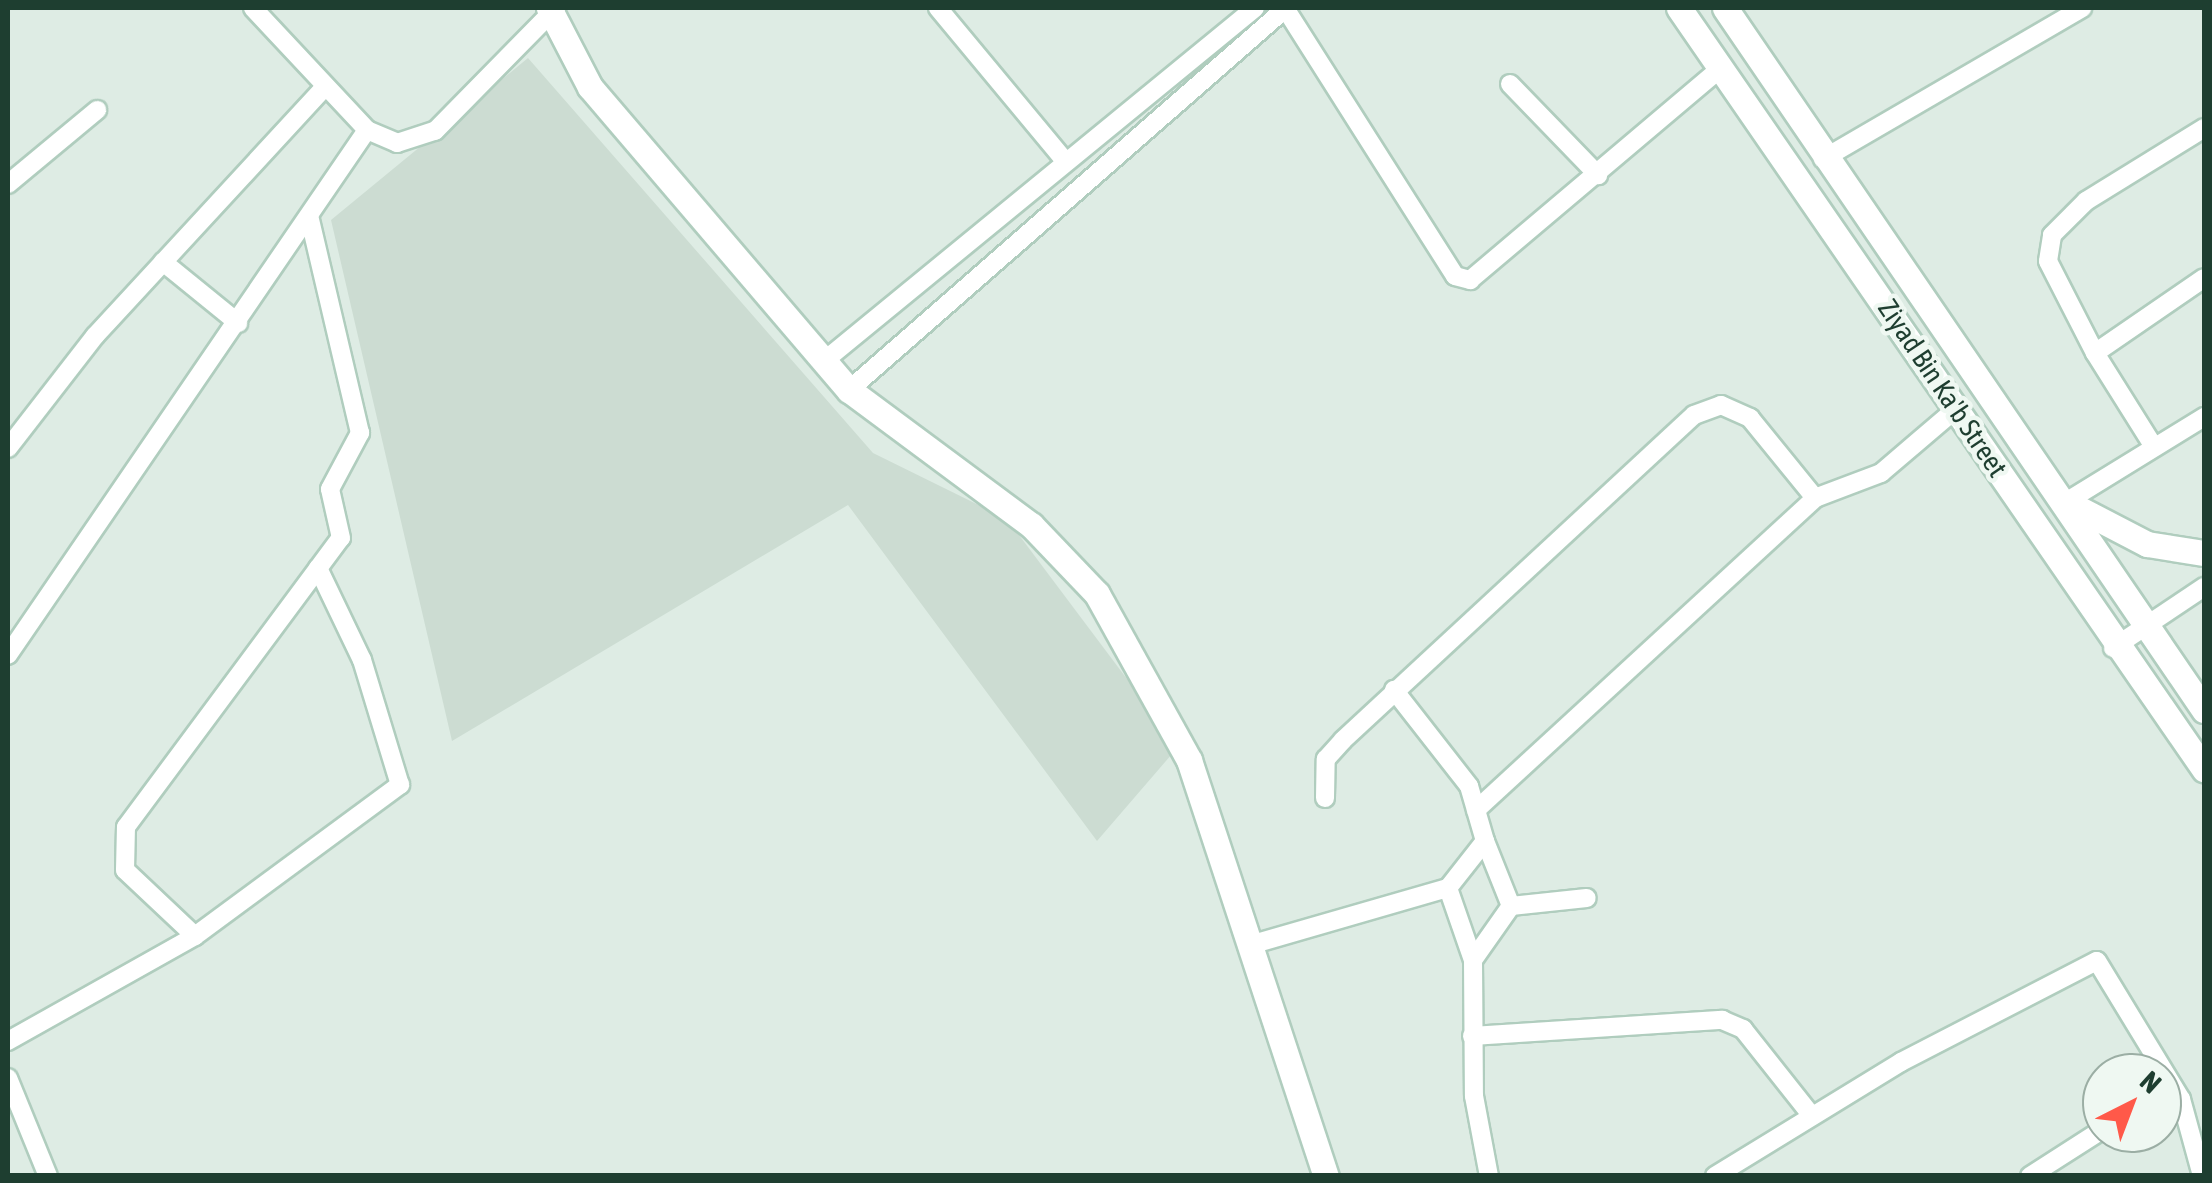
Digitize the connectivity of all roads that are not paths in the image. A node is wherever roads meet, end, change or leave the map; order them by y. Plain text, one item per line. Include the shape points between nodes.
1 (253, 8) edge
2 (938, 8) edge
3 (1255, 8) edge
4 (1285, 8) edge
5 (1679, 8) edge
6 (1724, 8) edge
7 (2082, 8) edge
8 (552, 9) edge
9 (1721, 68) junction
10 (1510, 84) dead end
11 (326, 86) junction
12 (97, 110) dead end
13 (2204, 128) edge
14 (367, 130) junction
15 (1064, 160) junction
16 (1823, 160) junction
17 (1598, 175) junction
18 (8, 184) edge
19 (309, 216) junction
20 (163, 262) junction
21 (2204, 278) edge
22 (238, 323) junction
23 (2095, 352) junction
24 (824, 361) junction
25 (849, 390) junction
26 (1957, 408) junction
27 (2204, 418) edge
28 (2154, 447) junction
29 (8, 448) edge
30 (1814, 498) junction
31 (2066, 502) junction
32 (2204, 554) edge
33 (318, 568) junction
34 (2204, 588) edge
35 (2150, 624) junction
36 (2113, 648) junction
37 (8, 655) edge
38 (1394, 690) junction
39 (2204, 710) edge
40 (2204, 769) edge
41 (1325, 798) dead end
42 (1476, 810) junction
43 (1485, 841) junction
44 (1448, 888) junction
45 (1587, 898) dead end
46 (1511, 906) junction
47 (195, 936) junction
48 (1250, 945) junction
49 (1473, 960) junction
50 (1472, 1036) junction
51 (8, 1042) edge
52 (2148, 1053) edge
53 (8, 1078) edge
54 (2196, 1112) edge
55 (1812, 1116) junction
56 (26, 1122) junction
57 (8, 1128) edge
58 (2082, 1143) edge
59 (48, 1176) edge
60 (1326, 1176) edge
61 (1490, 1176) edge
62 (1716, 1176) edge
63 (2030, 1176) edge
64 (2202, 1176) edge

1 - 11 street
2 - 15 street
3 - 15 street
4 - 17 street via 1455,276 1470,280 1496,264
4 - 25 street
5 - 9 main road, Ziyad Bin Ka'b Street
6 - 16 main road, Ziyad Bin Ka'b Street
7 - 16 street
8 - 14 street via 436,131 398,143
8 - 24 main road via 590,86
9 - 17 street
9 - 26 main road, Ziyad Bin Ka'b Street
10 - 17 street
11 - 14 street
11 - 20 street
12 - 18 street
13 - 23 street via 2086,201 2052,235 2048,261
14 - 19 street
15 - 24 street
16 - 31 main road, Ziyad Bin Ka'b Street
19 - 22 street
19 - 33 street via 360,434 330,489 341,538
20 - 22 street
20 - 29 street
21 - 23 street
22 - 37 street
23 - 28 street
24 - 25 main road
25 - 48 main road via 1031,524 1097,594 1180,738
26 - 30 street via 1880,473
26 - 36 main road, Ziyad Bin Ka'b Street
27 - 28 street
28 - 31 street
30 - 38 street via 1750,418 1705,408
30 - 42 street
31 - 32 main road via 2147,544
31 - 35 main road, Ziyad Bin Ka'b Street
33 - 47 street via 120,843 125,870
33 - 47 street via 362,660 400,785
34 - 35 street
35 - 36 street
35 - 39 main road, Ziyad Bin Ka'b Street
36 - 40 main road, Ziyad Bin Ka'b Street
38 - 41 street via 1326,759
38 - 42 street via 1453,762
42 - 43 street
43 - 44 street
43 - 46 street
44 - 48 street
44 - 49 street
45 - 46 street
46 - 49 street
47 - 51 street
48 - 60 main road
49 - 50 street
50 - 55 street via 1722,1020 1743,1029
50 - 61 street
52 - 55 street via 2097,961
53 - 56 street
54 - 64 street
55 - 62 street
56 - 57 street
56 - 59 street
58 - 63 street

